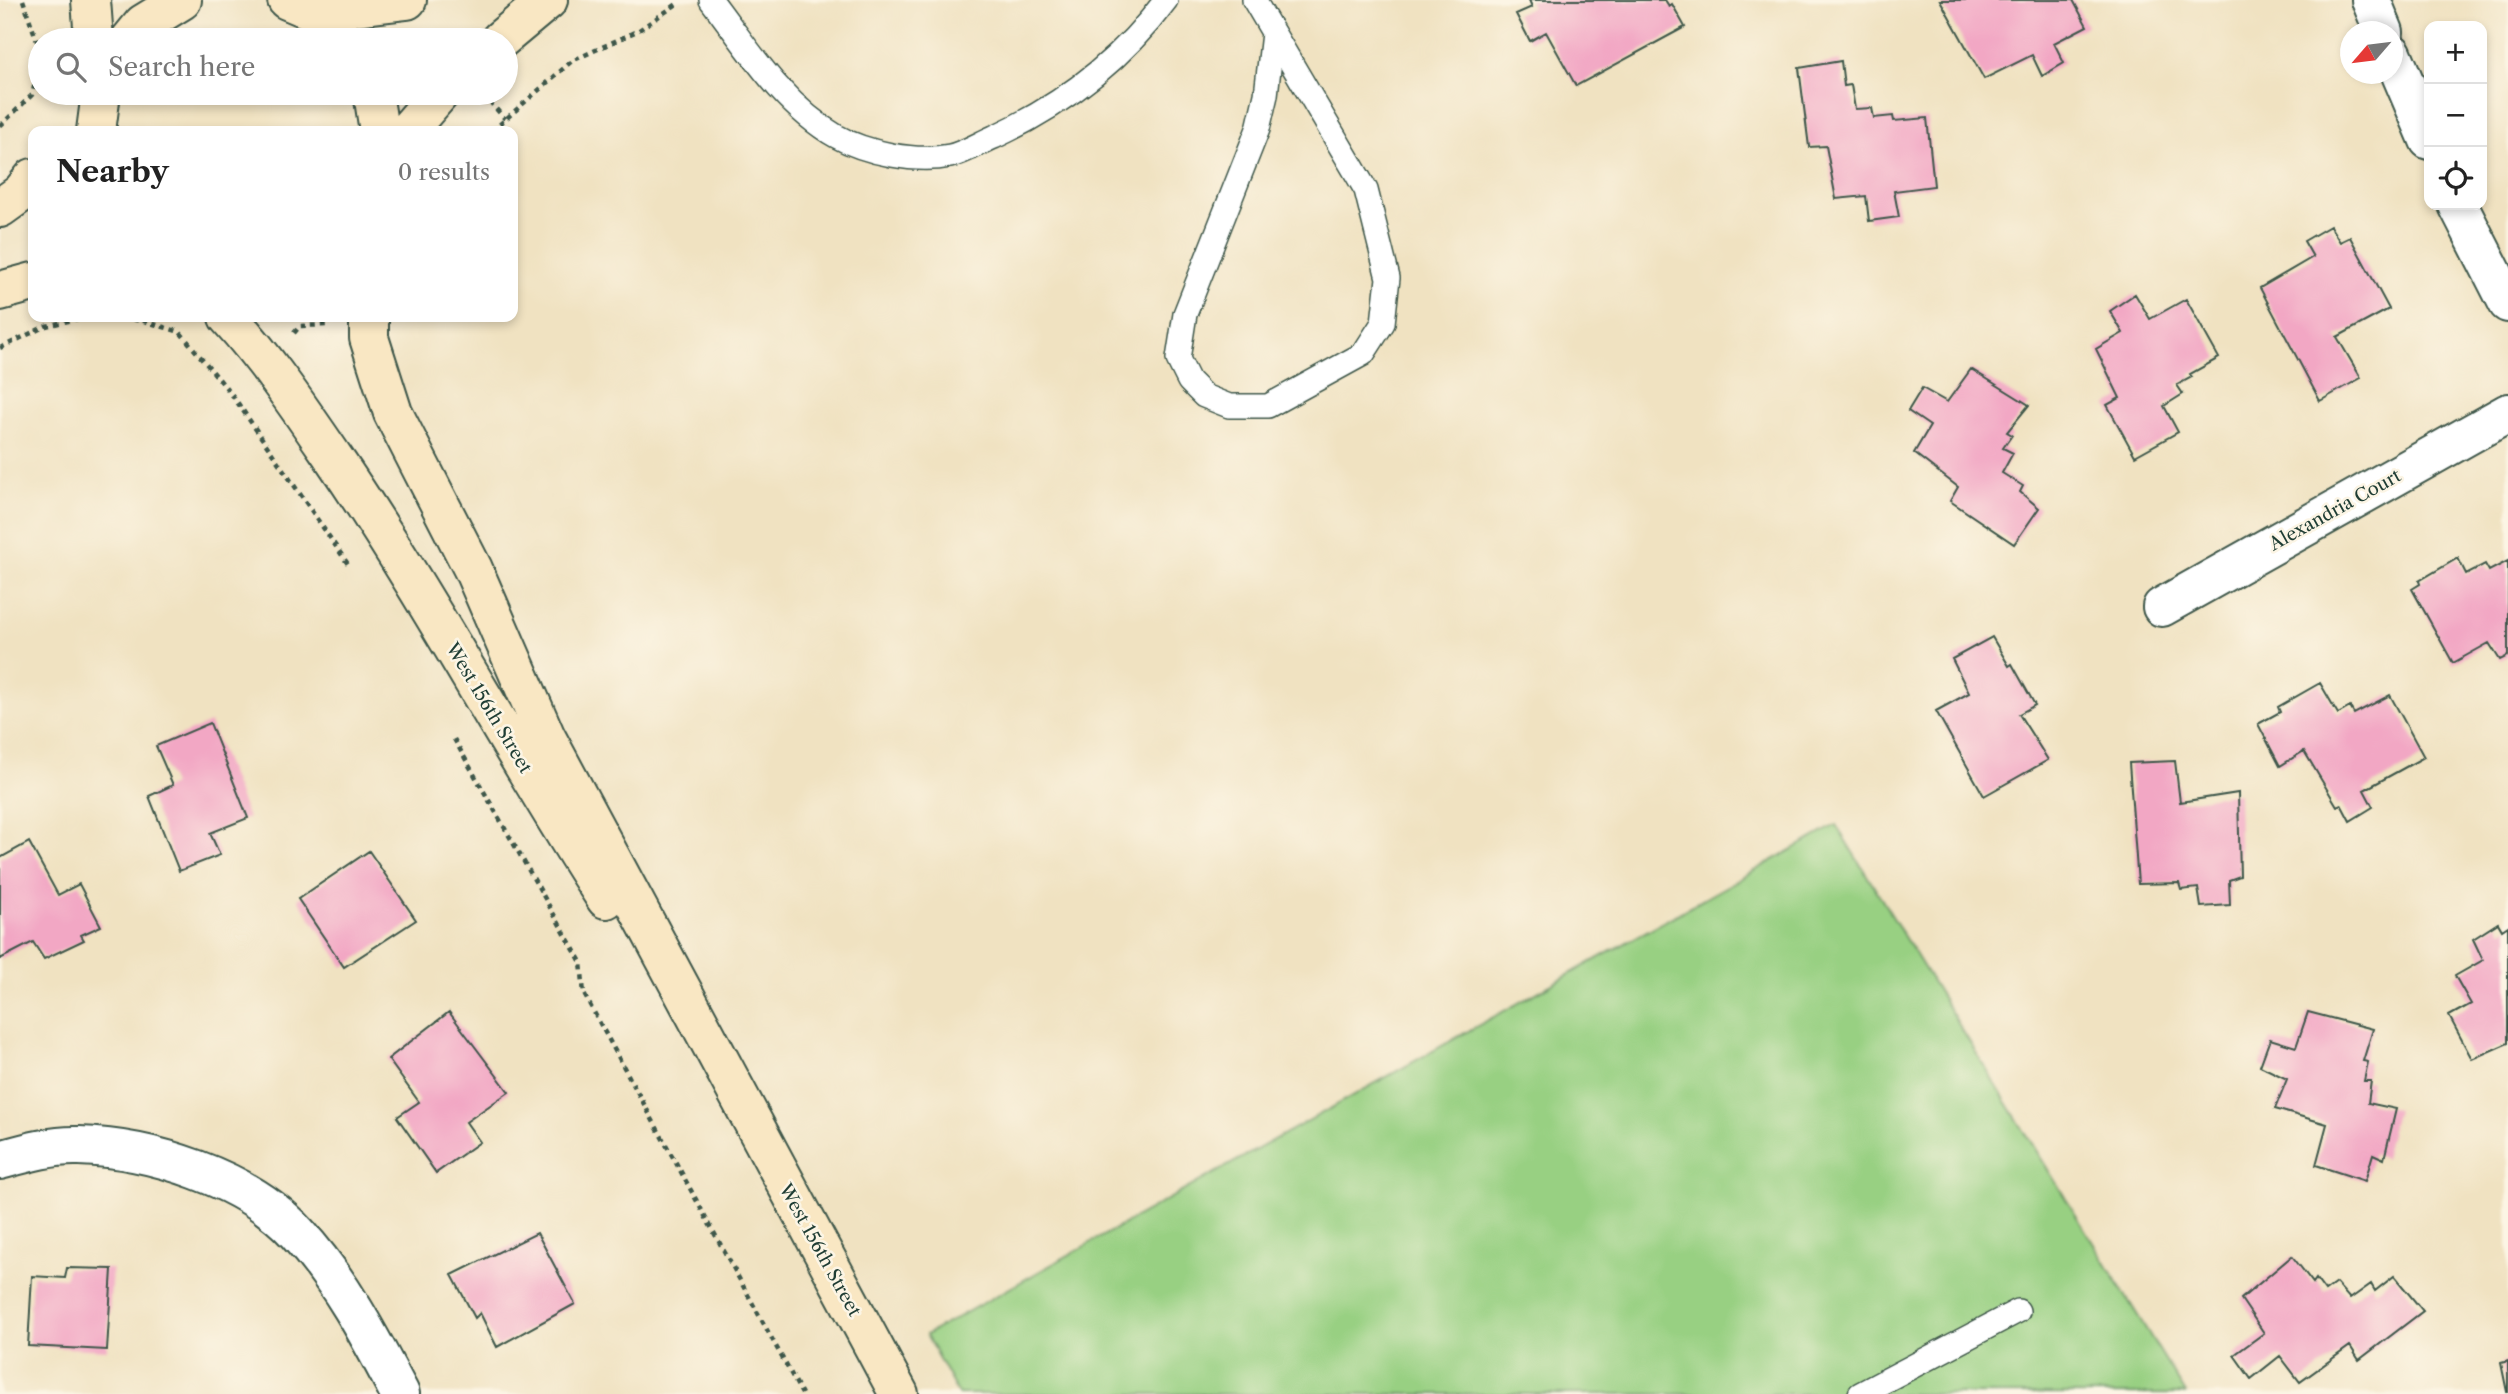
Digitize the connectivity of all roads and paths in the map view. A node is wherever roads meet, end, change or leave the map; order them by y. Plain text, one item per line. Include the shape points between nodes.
1 (23, 0) edge
2 (91, 0) edge
3 (182, 0) edge
4 (407, 0) edge
5 (548, 0) edge
6 (683, 0) edge
7 (711, 0) edge
8 (1166, 0) edge
9 (1254, 0) edge
10 (2371, 0) edge
11 (300, 5) edge
12 (2380, 21) edge
13 (33, 28) edge
14 (93, 28) edge
15 (140, 28) edge
16 (330, 28) edge
17 (514, 28) edge
18 (1273, 33) junction
19 (2403, 79) edge
20 (28, 100) edge
21 (97, 105) edge
22 (375, 105) edge
23 (430, 105) edge
24 (492, 105) edge
25 (505, 120) junction
26 (0, 126) edge
27 (78, 126) edge
28 (378, 126) edge
29 (411, 126) edge
30 (498, 126) edge
31 (2424, 128) edge
32 (28, 184) edge
33 (0, 208) edge
34 (2461, 210) edge
35 (28, 283) edge
36 (0, 291) edge
37 (2508, 303) edge
38 (58, 322) edge
39 (147, 322) edge
40 (232, 322) edge
41 (346, 322) edge
42 (369, 322) edge
43 (0, 348) edge
44 (265, 362) junction
45 (233, 396) junction
46 (2508, 413) edge
47 (354, 573) dead end
48 (2162, 607) dead end
49 (452, 736) dead end
50 (741, 1106) junction
51 (0, 1160) edge
52 (2018, 1311) dead end
53 (400, 1394) edge
54 (802, 1394) edge
55 (899, 1394) edge
56 (1860, 1394) edge

1 - 13 path
2 - 14 street
3 - 15 street
4 - 11 street
5 - 17 street
6 - 25 path via 639,30 572,61
7 - 8 lane via 790,99 835,135 872,152 950,156 1039,116 1095,78 1149,24
9 - 18 lane
10 - 12 street
11 - 16 street
18 - 18 lane via 1366,190 1388,278 1382,323 1363,354 1268,406 1229,407 1204,396 1189,381 1178,359 1185,314 1258,129
19 - 31 street
20 - 26 path
21 - 27 street
22 - 28 street
23 - 29 street
24 - 25 path
25 - 30 path
32 - 33 street
34 - 37 street
35 - 36 street
38 - 43 path
39 - 45 path via 180,332
40 - 44 street, West 156th Street
41 - 44 path via 300,326
42 - 50 street, West 156th Street via 369,338 393,413 473,569 546,737
44 - 45 path
44 - 50 street, West 156th Street via 386,535 554,818
45 - 47 path
46 - 48 street, Alexandria Court
49 - 54 path via 581,962 584,995
50 - 55 street, West 156th Street
51 - 53 street via 34,1150 77,1146 132,1152 185,1165 240,1189 295,1230 328,1270 352,1304
52 - 56 lane

